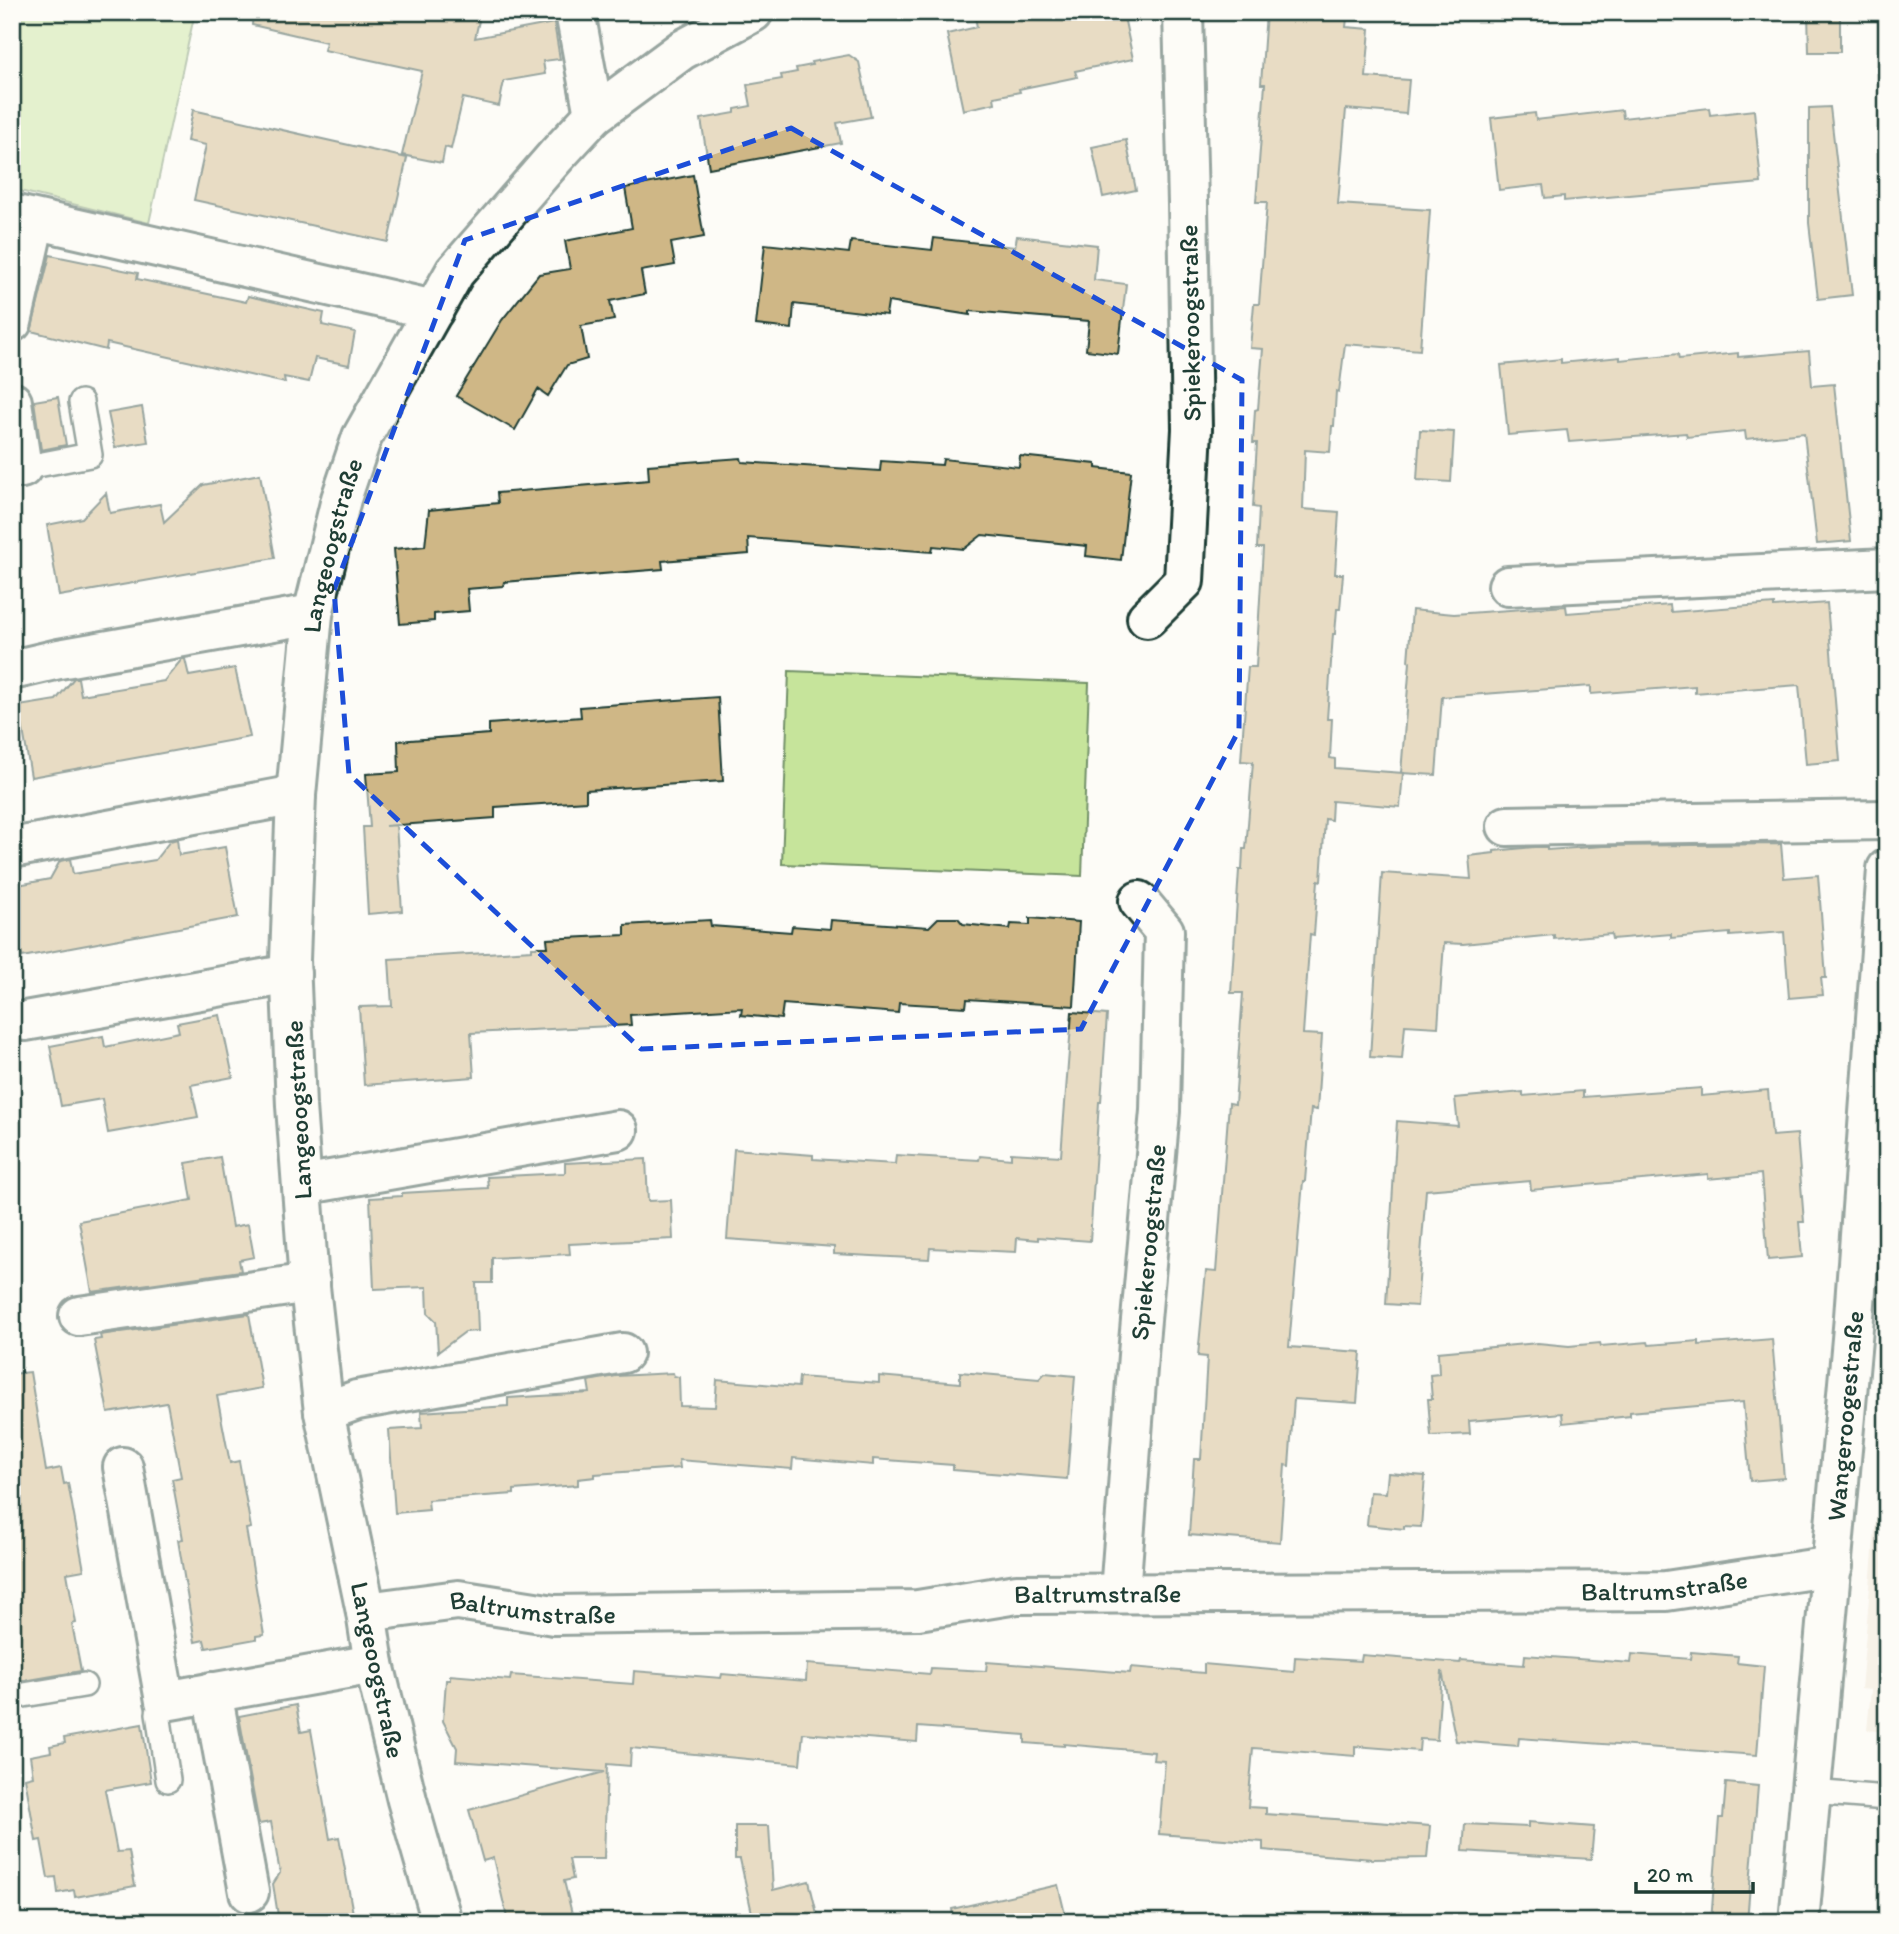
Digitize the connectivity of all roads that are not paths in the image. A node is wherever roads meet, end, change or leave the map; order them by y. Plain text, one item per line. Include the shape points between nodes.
1 (575, 12) edge
2 (753, 12) edge
3 (1183, 12) edge
4 (594, 115) junction
5 (23, 217) edge
6 (434, 310) junction
7 (12, 322) edge
8 (12, 402) edge
9 (81, 402) dead end
10 (22, 468) joint
11 (1887, 568) edge
12 (1508, 586) dead end
13 (313, 614) junction
14 (1147, 618) dead end
15 (12, 670) edge
16 (296, 795) junction
17 (1887, 820) edge
18 (1507, 825) dead end
19 (12, 848) edge
20 (1887, 869) edge
21 (1139, 901) dead end
22 (291, 974) junction
23 (25, 1021) dead end
24 (618, 1130) dead end
25 (302, 1185) junction
26 (1873, 1244) edge
27 (310, 1283) junction
28 (79, 1316) dead end
29 (623, 1353) dead end
30 (324, 1412) junction
31 (123, 1467) dead end
32 (1833, 1566) junction
33 (1120, 1593) junction
34 (366, 1612) junction
35 (374, 1664) junction
36 (83, 1685) dead end
37 (212, 1692) junction
38 (12, 1697) edge
39 (165, 1701) junction
40 (169, 1780) dead end
41 (1811, 1792) junction
42 (1887, 1798) edge
43 (249, 1892) dead end
44 (442, 1922) edge
45 (1799, 1922) edge

1 - 4 street
2 - 4 street, Langeoogstraße via 682,51
3 - 14 street, Spiekeroogstraße via 1192,429 1185,567 1184,581
4 - 6 street, Langeoogstraße via 455,272
5 - 6 street
5 - 7 street
6 - 13 street, Langeoogstraße via 362,438 341,499
8 - 10 street
9 - 10 lane via 90,455
11 - 12 street
13 - 15 street
13 - 16 street, Langeoogstraße
16 - 19 street
16 - 22 street, Langeoogstraße
17 - 18 street
20 - 26 street, Wangeroogestraße
21 - 33 street, Spiekeroogstraße via 1164,931 1160,1098
22 - 23 street
22 - 25 street, Langeoogstraße
24 - 25 street
25 - 27 street, Langeoogstraße
26 - 32 street, Wangeroogestraße
27 - 28 street
27 - 30 street, Langeoogstraße
29 - 30 street via 357,1400
30 - 34 street, Langeoogstraße
31 - 39 street
32 - 33 street, Baltrumstraße via 1666,1591
32 - 41 street, Wangeroogestraße
33 - 34 street, Baltrumstraße via 1017,1594 918,1610 554,1615 458,1600
34 - 35 street, Langeoogstraße
35 - 37 street
35 - 44 street, Langeoogstraße
36 - 38 lane
37 - 39 street
37 - 43 street
39 - 40 lane via 158,1713
41 - 42 lane
41 - 45 street, Wangeroogestraße

